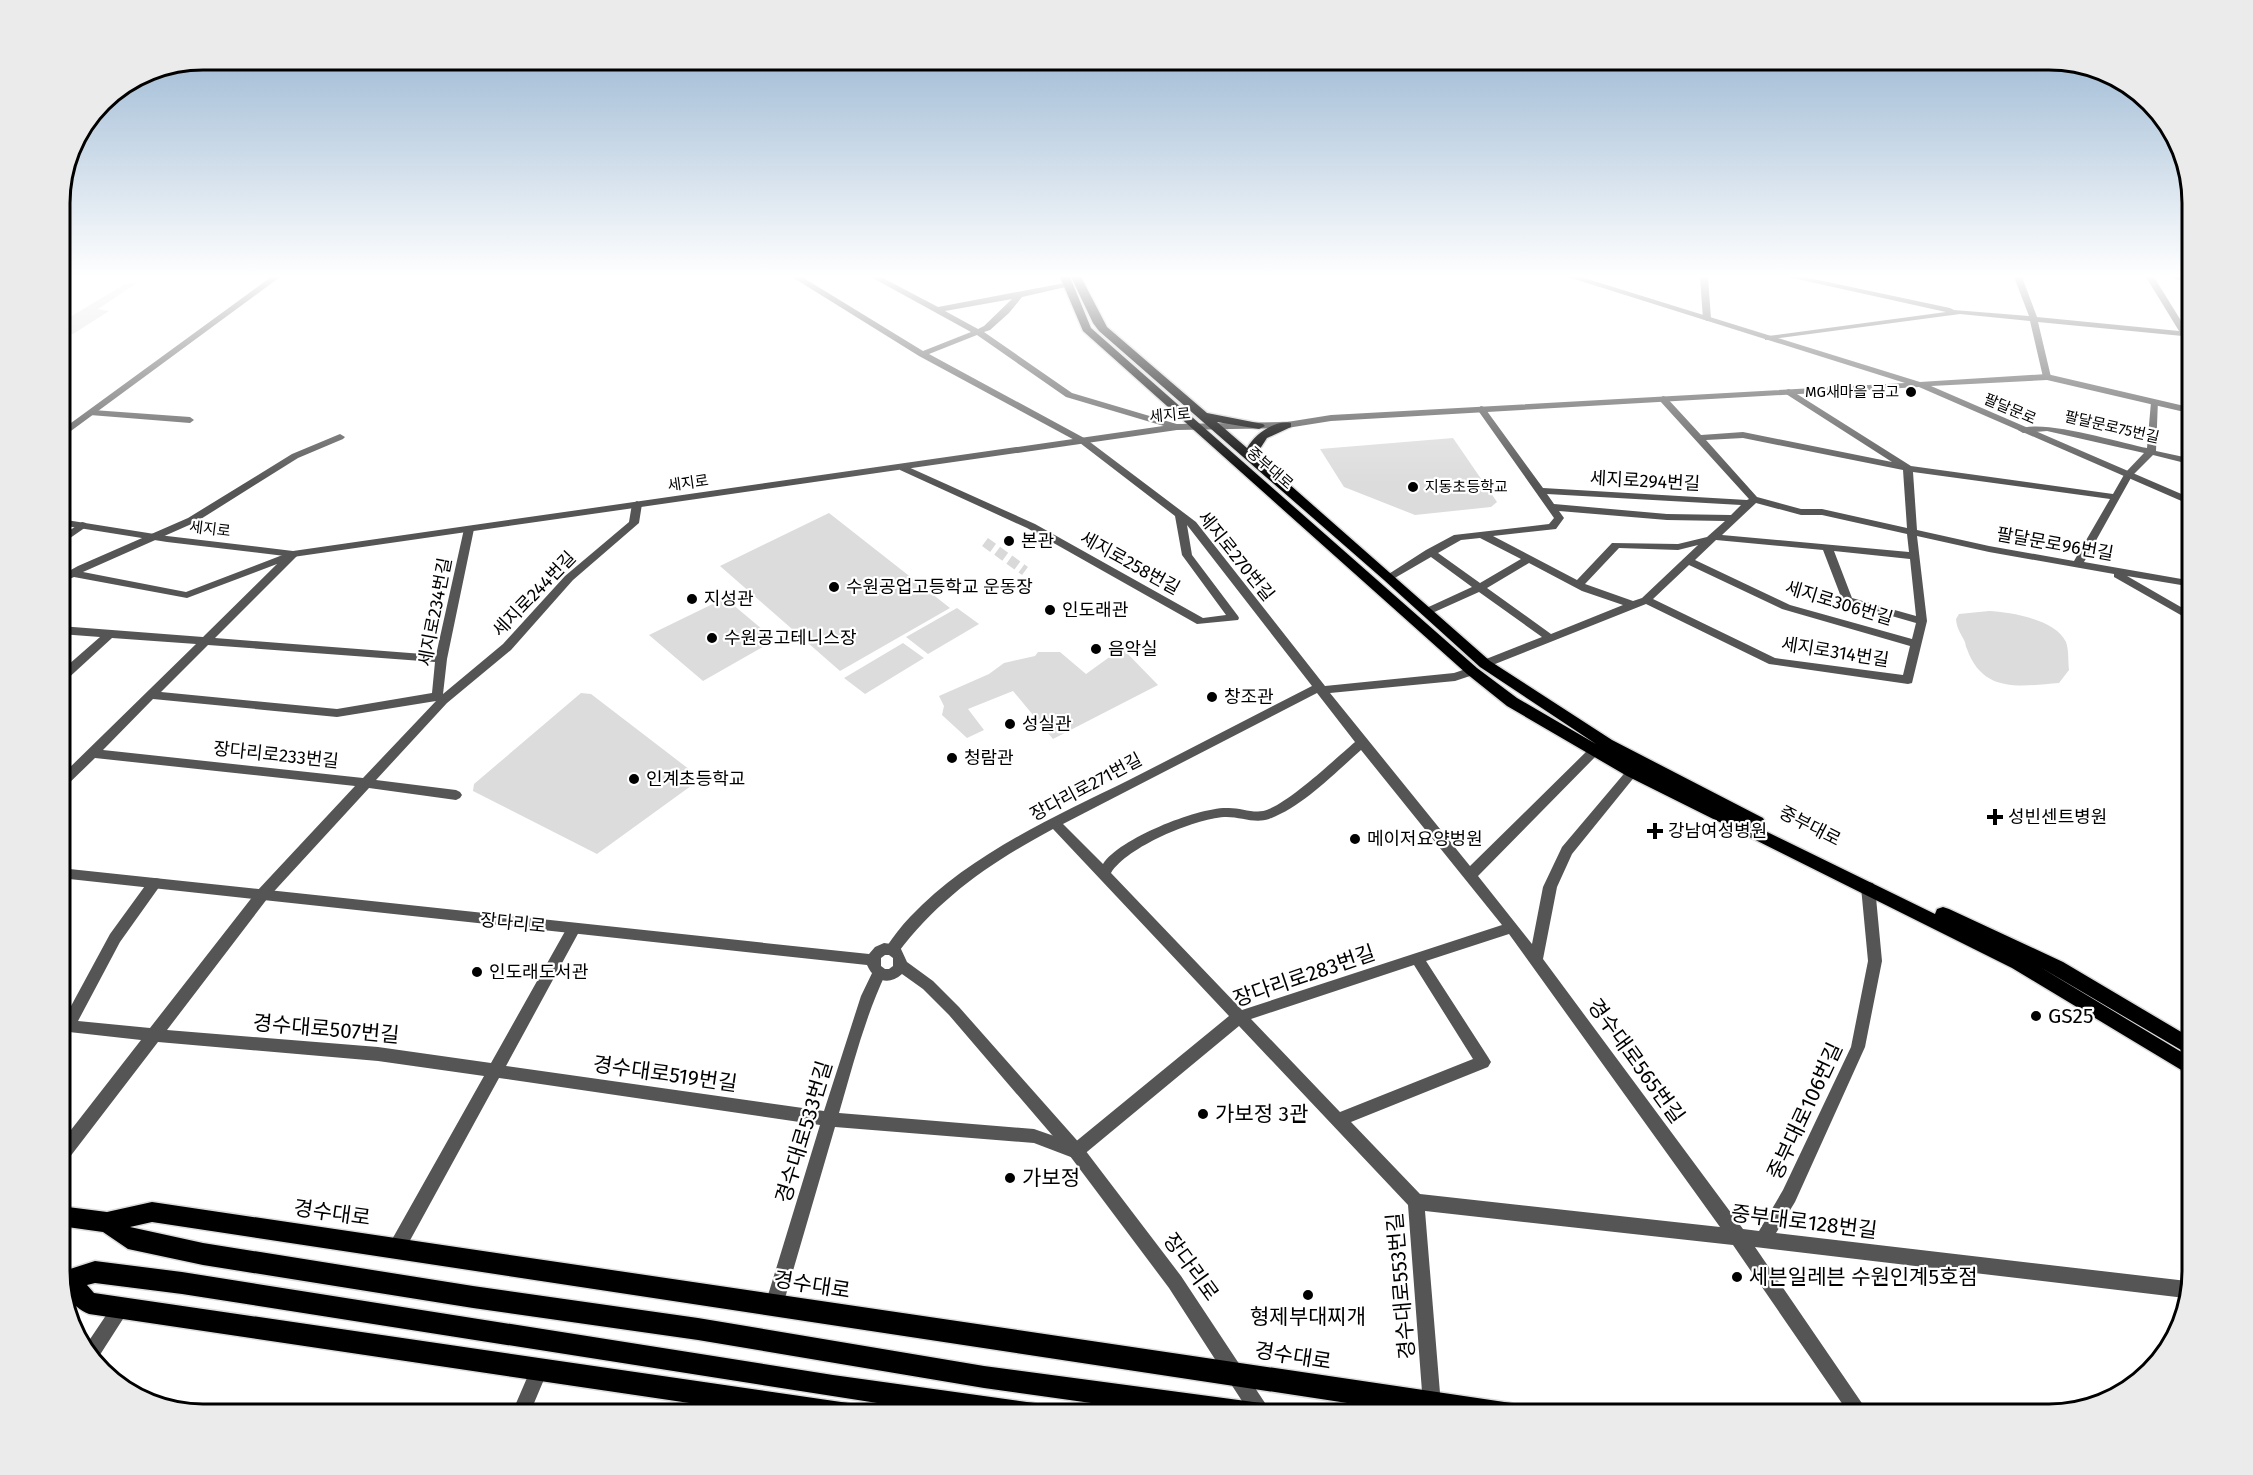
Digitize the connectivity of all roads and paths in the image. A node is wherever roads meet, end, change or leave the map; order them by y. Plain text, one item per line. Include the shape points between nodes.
1 (183, 346) edge
2 (909, 346) edge
3 (943, 346) edge
4 (998, 346) edge
5 (1107, 346) edge
6 (1794, 346) edge
7 (2040, 346) edge
8 (922, 354) junction
9 (2047, 377) junction
10 (1919, 384) junction
11 (1789, 392) junction
12 (1663, 399) junction
13 (2154, 402) junction
14 (2182, 408) edge
15 (1481, 410) junction
16 (93, 413) junction
17 (190, 420) dead end
18 (1199, 421) junction
19 (1287, 425) junction
20 (1260, 426) junction
21 (1178, 427) junction
22 (1215, 427) junction
23 (71, 428) edge
24 (2023, 430) junction
25 (340, 437) dead end
26 (1698, 438) junction
27 (1083, 441) junction
28 (2151, 452) junction
29 (1249, 457) junction
30 (2182, 459) edge
31 (903, 468) junction
32 (1908, 468) junction
33 (2128, 475) junction
34 (1540, 491) junction
35 (2116, 497) junction
36 (2182, 498) edge
37 (1751, 501) junction
38 (637, 504) junction
39 (1551, 507) junction
40 (1180, 515) junction
41 (1733, 518) junction
42 (71, 524) edge
43 (82, 525) junction
44 (469, 529) junction
45 (1911, 532) junction
46 (71, 534) edge
47 (1482, 535) junction
48 (153, 536) junction
49 (1712, 538) junction
50 (1827, 548) junction
51 (1430, 552) junction
52 (293, 554) junction
53 (1914, 556) junction
54 (1528, 559) junction
55 (1688, 561) junction
56 (2077, 565) junction
57 (2112, 571) junction
58 (72, 573) joint
59 (1389, 577) junction
60 (2182, 582) edge
61 (1578, 585) junction
62 (1479, 588) junction
63 (1646, 600) junction
64 (1633, 605) junction
65 (1426, 612) junction
66 (2182, 612) edge
67 (1922, 621) junction
68 (71, 631) edge
69 (109, 634) junction
70 (1550, 638) junction
71 (204, 642) junction
72 (1916, 644) junction
73 (441, 659) junction
74 (1479, 668) junction
75 (71, 669) edge
76 (1321, 688) junction
77 (151, 695) junction
78 (440, 698) junction
79 (1362, 742) junction
80 (1594, 750) junction
81 (92, 753) junction
82 (1632, 772) junction
83 (71, 774) edge
84 (366, 783) junction
85 (456, 795) dead end
86 (1055, 823) junction
87 (71, 874) edge
88 (1104, 874) junction
89 (1471, 874) junction
90 (155, 883) junction
91 (1868, 887) junction
92 (262, 895) junction
93 (1512, 927) junction
94 (573, 930) junction
95 (892, 950) junction
96 (1536, 959) junction
97 (1418, 960) junction
98 (900, 965) junction
99 (876, 967) junction
100 (71, 1013) edge
101 (1239, 1017) junction
102 (71, 1026) edge
103 (153, 1035) junction
104 (2182, 1043) edge
105 (2182, 1062) edge
106 (495, 1071) junction
107 (830, 1119) junction
108 (1338, 1120) junction
109 (71, 1143) edge
110 (1076, 1151) junction
111 (1416, 1202) junction
112 (71, 1217) edge
113 (107, 1222) junction
114 (1738, 1237) junction
115 (1763, 1240) junction
116 (396, 1249) junction
117 (71, 1279) edge
118 (72, 1288) edge
119 (2181, 1289) edge
120 (774, 1305) junction
121 (121, 1308) junction
122 (95, 1347) edge
123 (539, 1370) junction
124 (1233, 1372) junction
125 (524, 1405) edge
126 (779, 1405) edge
127 (965, 1405) edge
128 (1188, 1405) edge
129 (1254, 1405) edge
130 (1432, 1405) joint
131 (1855, 1405) edge

1 - 16 street
2 - 8 street, 세지로270번길
3 - 8 street
4 - 21 street via 1069,395
5 - 18 main road, 중부대로
6 - 10 street, 팔달문로
7 - 9 street
8 - 27 street, 세지로270번길
9 - 10 street, 세지로
9 - 13 street, 세지로
10 - 11 street, 세지로
10 - 24 street, 팔달문로
11 - 12 street, 세지로
11 - 32 street
12 - 15 street, 세지로
12 - 26 street
13 - 14 street, 세지로
13 - 28 street
15 - 19 street, 세지로 via 1331,418
15 - 34 street
16 - 17 street
16 - 23 street
18 - 20 main road
18 - 21 street, 세지로
18 - 22 main road, 중부대로
18 - 74 main road, 중부대로
19 - 20 street, 세지로
19 - 29 main road via 1254,443
20 - 22 street, 세지로
21 - 27 street, 세지로
22 - 29 main road, 중부대로
24 - 28 street, 팔달문로75번길 via 2048,428
24 - 33 street, 팔달문로
25 - 48 street, 세지로 via 295,456 192,519
26 - 32 street via 1743,435
26 - 37 street
27 - 31 street, 세지로
27 - 40 street, 세지로270번길
28 - 30 street, 팔달문로75번길
28 - 33 street
29 - 59 main road, 중부대로
31 - 38 street, 세지로
31 - 40 street, 세지로258번길 via 1031,526 1201,622 1234,618 1186,555
32 - 35 street
32 - 45 street, 세지로314번길
33 - 35 street
33 - 36 street, 팔달문로
34 - 37 street, 세지로294번길
34 - 39 street
35 - 56 street
37 - 41 street
37 - 45 street
38 - 44 street, 세지로
38 - 78 street, 세지로244번길 via 634,523 569,578 507,647
39 - 41 street
39 - 47 street via 1559,518 1552,527
40 - 76 street, 세지로270번길 via 1192,524
41 - 49 street
42 - 43 street, 세지로
43 - 46 street
43 - 48 street, 세지로
44 - 52 street, 세지로
44 - 73 street, 세지로234번길
45 - 53 street, 세지로314번길
45 - 56 street, 팔달문로96번길
47 - 51 street via 1458,537
47 - 54 street
48 - 52 street, 세지로
48 - 58 street
49 - 50 street
49 - 55 street
49 - 61 street via 1678,547 1616,545
50 - 53 street
50 - 67 street via 1846,600
51 - 59 street
51 - 62 street
52 - 58 street via 187,595
52 - 71 street
53 - 67 street, 세지로314번길
54 - 61 street
54 - 62 street
55 - 63 street
55 - 72 street, 세지로306번길 via 1786,607
56 - 57 street, 팔달문로96번길
57 - 60 street, 팔달문로96번길
57 - 66 street
59 - 65 main road, 중부대로
61 - 64 street
62 - 65 street
62 - 70 street
63 - 64 street
63 - 72 street, 세지로314번길 via 1773,661 1908,680
64 - 70 street
65 - 74 main road, 중부대로
67 - 72 street, 세지로314번길
68 - 69 street
69 - 71 street
69 - 75 street
70 - 74 street
71 - 73 street
71 - 77 street
73 - 78 street, 세지로234번길
74 - 76 street via 1455,677
74 - 80 main road, 중부대로 via 1512,702
74 - 104 main road, 중부대로 via 1607,744 1922,904 2057,967
76 - 79 street, 경수대로565번길
76 - 86 street, 장다리로271번길
77 - 78 street via 337,713
77 - 81 street
78 - 84 street, 세지로244번길
79 - 88 street via 1338,764 1264,815 1221,812 1158,834 1137,842 1113,860
79 - 89 street, 경수대로565번길
80 - 82 main road, 중부대로
80 - 89 street
81 - 83 street
81 - 84 street, 장다리로233번길
82 - 91 main road, 중부대로
82 - 96 street via 1567,851 1550,887
84 - 85 street, 장다리로233번길
84 - 92 street, 세지로244번길
86 - 88 street, 경수대로553번길
86 - 95 street, 장다리로271번길 via 976,869 945,892 906,928
87 - 90 street, 장다리로
88 - 101 street, 경수대로553번길
89 - 93 street, 경수대로565번길
90 - 92 street, 장다리로
90 - 100 street via 115,938
91 - 105 main road, 중부대로 via 2018,963
91 - 115 street, 중부대로106번길 via 1875,961 1858,1047 1789,1196
92 - 94 street, 장다리로
92 - 103 street
93 - 96 street, 경수대로565번길
93 - 97 street, 장다리로283번길
94 - 99 street, 장다리로
94 - 106 street
95 - 98 street via 899,954
95 - 99 street via 878,953
96 - 114 street, 경수대로565번길
97 - 101 street, 장다리로283번길
97 - 108 street via 1483,1062
98 - 99 street via 894,972
98 - 110 street, 장다리로 via 954,1011
99 - 107 street, 경수대로533번길
101 - 108 street, 경수대로553번길
101 - 110 street, 장다리로283번길
102 - 103 street, 경수대로507번길
103 - 106 street, 경수대로507번길 via 378,1054
103 - 109 street
106 - 107 street, 경수대로519번길
106 - 116 street
107 - 110 street via 1034,1136
107 - 120 street, 경수대로533번길
108 - 111 street, 경수대로553번길
110 - 124 street, 장다리로 via 1175,1282
111 - 114 street, 중부대로128번길
111 - 130 street, 경수대로553번길
112 - 113 main road, 경수대로
113 - 116 main road, 경수대로 via 152,1212
113 - 128 main road, 경수대로 via 128,1239 203,1254 984,1377
114 - 115 street, 중부대로128번길
114 - 131 street, 경수대로565번길
115 - 119 street, 중부대로128번길
116 - 120 main road, 경수대로
117 - 127 main road via 95,1272 182,1283
118 - 121 main road via 89,1303
120 - 124 main road, 경수대로
121 - 122 street
121 - 123 main road
123 - 125 street
123 - 126 main road
124 - 129 street, 장다리로
124 - 130 main road, 경수대로

